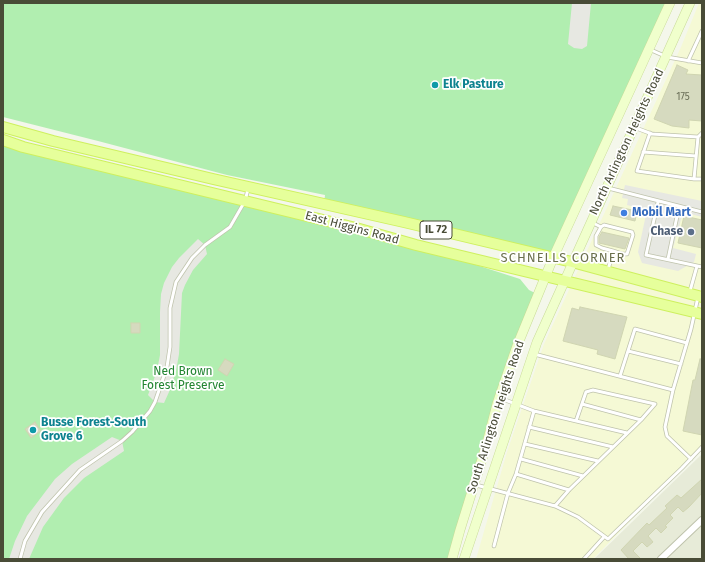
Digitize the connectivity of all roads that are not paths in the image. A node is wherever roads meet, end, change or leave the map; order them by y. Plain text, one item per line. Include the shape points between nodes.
1 (670, 3) edge
2 (690, 3) edge
3 (702, 31) edge
4 (649, 50) junction
5 (667, 57) junction
6 (688, 61) junction
7 (702, 63) edge
8 (3, 127) edge
9 (634, 127) junction
10 (650, 133) junction
11 (702, 133) edge
12 (698, 137) junction
13 (3, 140) edge
14 (643, 152) junction
15 (696, 156) junction
16 (694, 178) junction
17 (702, 180) edge
18 (249, 187) junction
19 (606, 187) junction
20 (245, 201) junction
21 (658, 202) junction
22 (679, 207) junction
23 (702, 212) edge
24 (590, 222) junction
25 (600, 227) junction
26 (613, 252) junction
27 (553, 258) junction
28 (668, 259) junction
29 (572, 262) junction
30 (697, 266) junction
31 (702, 267) edge
32 (607, 271) junction
33 (545, 276) junction
34 (563, 281) junction
35 (697, 295) edge
36 (698, 313) edge
37 (687, 343) junction
38 (628, 351) junction
39 (533, 353) junction
40 (681, 364) junction
41 (620, 376) junction
42 (674, 390) junction
43 (499, 398) junction
44 (516, 404) junction
45 (582, 404) junction
46 (534, 411) junction
47 (641, 420) junction
48 (576, 421) junction
49 (529, 427) junction
50 (627, 433) junction
51 (525, 444) junction
52 (613, 447) junction
53 (702, 447) edge
54 (521, 459) junction
55 (691, 459) junction
56 (598, 461) junction
57 (516, 474) junction
58 (583, 476) junction
59 (474, 485) junction
60 (488, 487) junction
61 (569, 490) junction
62 (508, 493) junction
63 (555, 506) junction
64 (702, 520) edge
65 (604, 537) junction
66 (494, 546) dead end
67 (20, 559) edge
68 (452, 559) edge
69 (464, 559) edge
70 (584, 559) edge
71 (661, 559) edge

1 - 4 main road, North Arlington Heights Road
2 - 5 main road, North Arlington Heights Road
3 - 6 lane
4 - 5 lane
4 - 27 main road, North Arlington Heights Road
5 - 6 lane
5 - 9 main road, North Arlington Heights Road
6 - 7 lane
8 - 18 main road, East Higgins Road / IL 72
9 - 10 lane
9 - 19 main road, North Arlington Heights Road
10 - 12 lane
10 - 14 lane
11 - 12 lane
12 - 15 lane
13 - 20 main road, East Higgins Road / IL 72
14 - 15 lane
14 - 16 lane via 636,171
15 - 16 lane
16 - 17 lane
18 - 20 lane
18 - 27 main road, East Higgins Road / IL 72
19 - 21 lane
19 - 24 main road, North Arlington Heights Road
20 - 33 main road, East Higgins Road / IL 72
20 - 67 lane via 230,227 192,258 176,282 170,308 167,367 150,411 122,441 80,470 42,512 25,541
21 - 22 lane
21 - 28 lane via 646,255
22 - 23 lane
22 - 28 lane
24 - 25 lane
24 - 29 main road, North Arlington Heights Road
25 - 26 lane via 596,245
25 - 26 lane via 604,225 632,232 627,254
26 - 32 lane
27 - 29 main road, East Higgins Road / IL 72
27 - 33 main road, North Arlington Heights Road
28 - 30 lane
29 - 32 main road, East Higgins Road / IL 72
29 - 34 main road, North Arlington Heights Road
30 - 31 lane
30 - 35 lane
32 - 35 main road, East Higgins Road / IL 72
33 - 34 main road, East Higgins Road / IL 72
33 - 43 main road, South Arlington Heights Road via 511,360
34 - 36 main road, East Higgins Road / IL 72
34 - 39 main road, South Arlington Heights Road
35 - 36 lane
36 - 37 lane
37 - 38 lane via 635,329
37 - 40 lane
38 - 40 lane
38 - 41 lane
39 - 41 lane
39 - 44 main road, South Arlington Heights Road
40 - 42 lane
41 - 42 lane
42 - 55 lane via 666,427 667,436
43 - 44 lane
43 - 59 main road, South Arlington Heights Road
44 - 46 lane
44 - 60 main road, South Arlington Heights Road
45 - 47 lane
45 - 47 lane via 586,392 593,390 655,404
45 - 48 lane
46 - 48 lane
46 - 49 lane
47 - 50 lane
48 - 50 lane
49 - 51 lane
49 - 52 lane
50 - 52 lane
51 - 54 lane
51 - 56 lane
52 - 56 lane
53 - 55 lane
54 - 57 lane
54 - 58 lane
55 - 65 lane via 608,539
56 - 58 lane
57 - 61 lane
57 - 62 lane
58 - 61 lane
59 - 60 lane
59 - 68 main road, South Arlington Heights Road
60 - 62 lane
60 - 69 main road, South Arlington Heights Road
61 - 63 lane
62 - 63 lane
62 - 66 lane
63 - 65 lane via 578,518
64 - 71 street
65 - 70 lane

